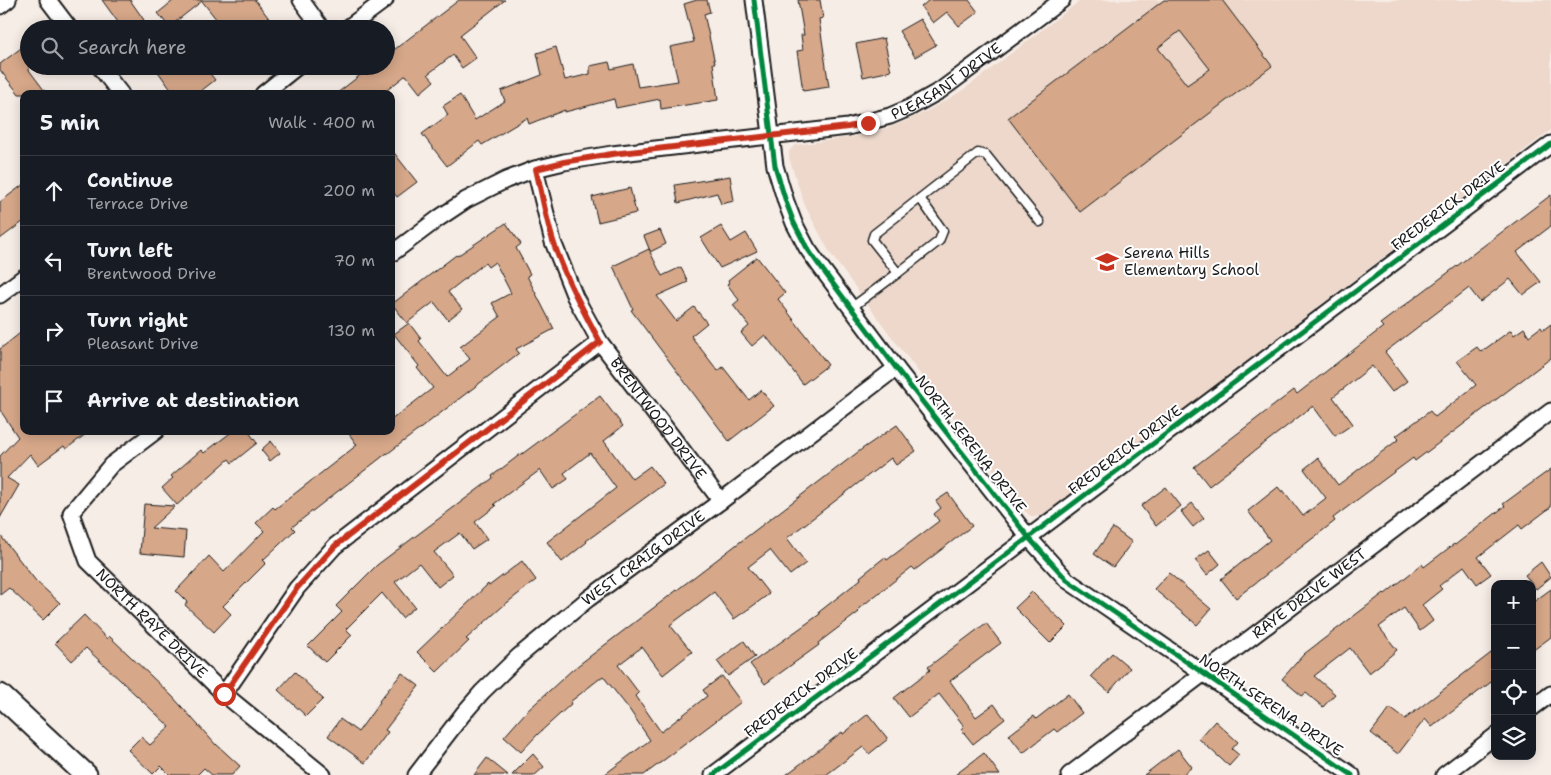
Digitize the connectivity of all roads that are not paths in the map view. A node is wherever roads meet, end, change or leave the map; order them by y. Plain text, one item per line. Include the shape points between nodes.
1 (8, 0) edge
2 (48, 0) edge
3 (301, 0) edge
4 (385, 0) edge
5 (754, 0) edge
6 (1062, 0) edge
7 (0, 6) edge
8 (63, 20) edge
9 (315, 20) edge
10 (358, 20) edge
11 (106, 75) edge
12 (287, 75) edge
13 (117, 90) edge
14 (268, 90) edge
15 (770, 135) junction
16 (1551, 144) edge
17 (536, 169) junction
18 (920, 198) junction
19 (1040, 222) dead end
20 (395, 251) edge
21 (898, 273) junction
22 (20, 280) edge
23 (0, 295) edge
24 (851, 308) junction
25 (600, 342) junction
26 (896, 368) junction
27 (1551, 412) edge
28 (151, 435) edge
29 (720, 501) junction
30 (1029, 538) junction
31 (1202, 674) junction
32 (224, 694) junction
33 (1551, 694) edge
34 (0, 695) edge
35 (1536, 705) edge
36 (1491, 739) edge
37 (86, 775) edge
38 (323, 775) edge
39 (416, 775) edge
40 (713, 775) edge
41 (1069, 775) edge
42 (1352, 775) edge
43 (1444, 775) edge

1 - 7 street
2 - 8 street
3 - 9 street
4 - 10 street
5 - 15 street, NORTH SERENA DRIVE
6 - 15 street, PLEASANT DRIVE via 960,77 909,108 848,127
11 - 13 street
12 - 14 street
15 - 17 street, PLEASANT DRIVE via 612,154
15 - 24 street, NORTH SERENA DRIVE via 775,166 794,223 807,248
16 - 30 street, FREDERICK DRIVE
17 - 20 street, PLEASANT DRIVE via 466,200
17 - 25 street, BRENTWOOD DRIVE via 553,242
18 - 19 lane via 978,153 986,154
18 - 21 lane via 943,231 939,241
18 - 21 lane via 874,234 872,240
21 - 24 lane
22 - 23 street
24 - 26 street, NORTH SERENA DRIVE
25 - 29 street, BRENTWOOD DRIVE
25 - 32 street via 335,546 297,588
26 - 29 street, WEST CRAIG DRIVE
26 - 30 street, NORTH SERENA DRIVE
27 - 31 street, RAYE DRIVE WEST
28 - 32 street, NORTH RAYE DRIVE via 111,465 71,513 88,561
29 - 39 street, WEST CRAIG DRIVE via 588,599 519,656 482,692
30 - 31 street, NORTH SERENA DRIVE via 1067,580
30 - 40 street, FREDERICK DRIVE
31 - 41 street, RAYE DRIVE WEST
31 - 42 street, NORTH SERENA DRIVE
32 - 38 street, NORTH RAYE DRIVE
33 - 35 street
34 - 37 street
36 - 43 street

